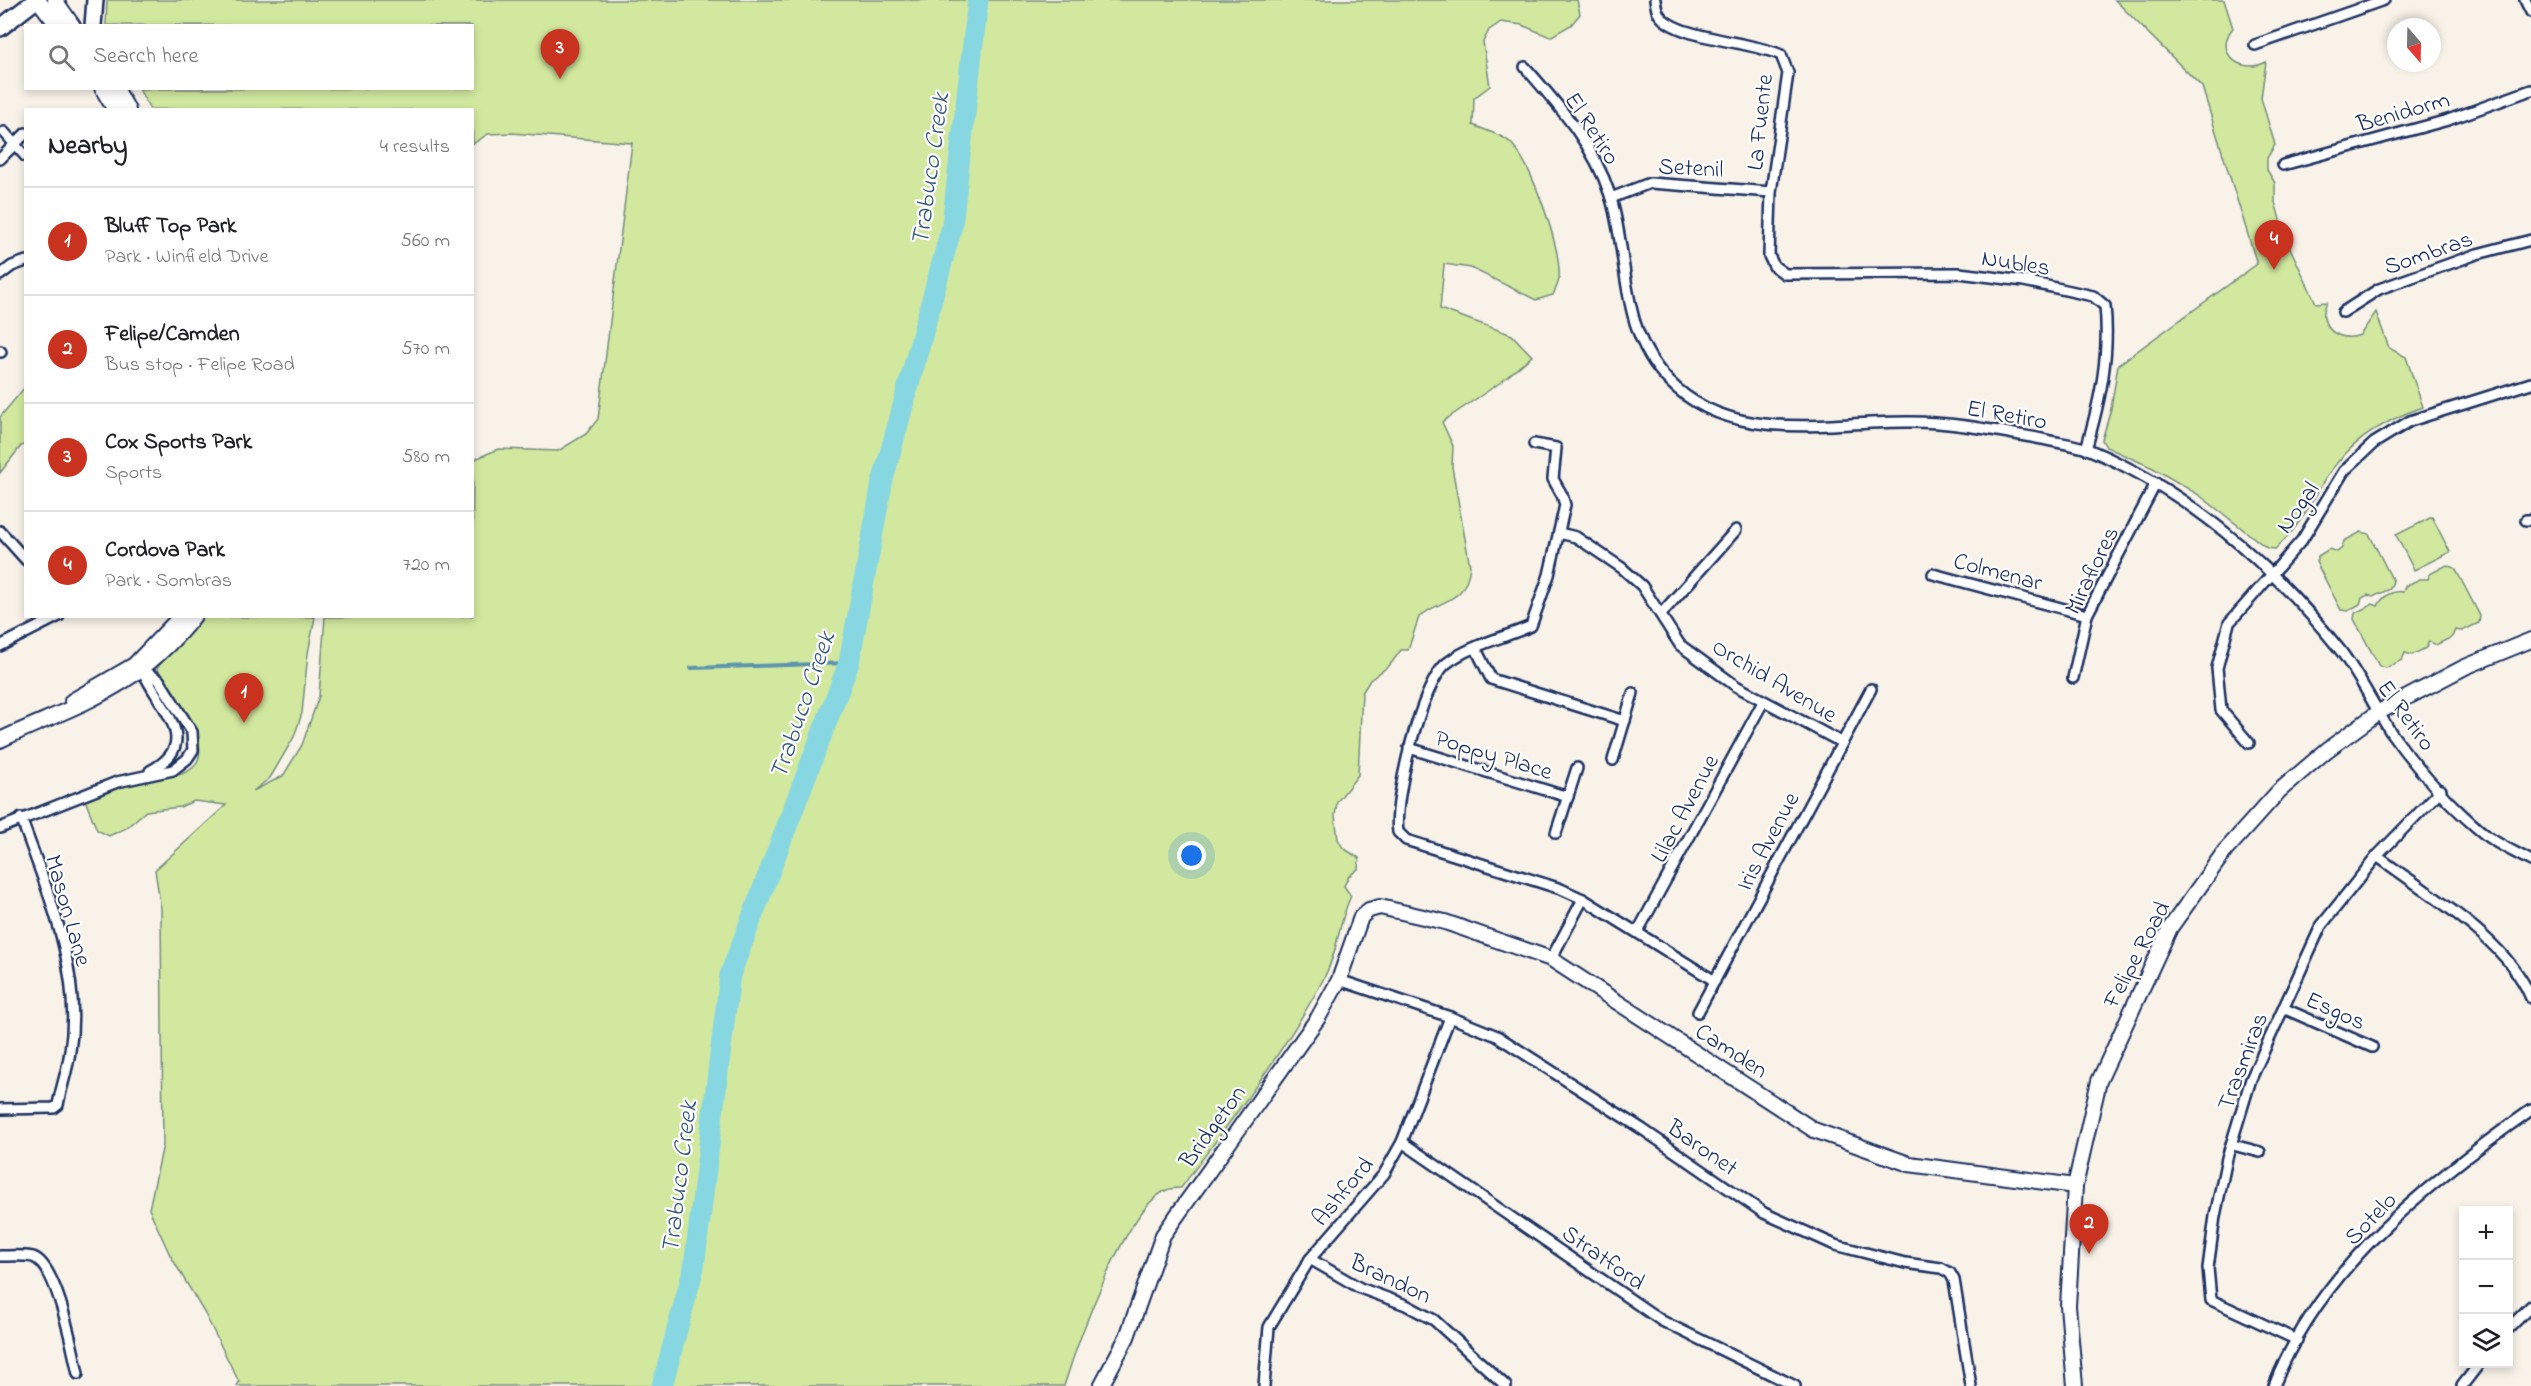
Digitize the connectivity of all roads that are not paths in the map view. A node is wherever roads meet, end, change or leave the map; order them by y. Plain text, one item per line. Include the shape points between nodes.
1 (37, 0) edge
2 (55, 0) edge
3 (95, 0) edge
4 (1655, 0) edge
5 (2384, 0) edge
6 (2524, 0) edge
7 (2531, 12) edge
8 (56, 24) edge
9 (72, 24) edge
10 (93, 24) edge
11 (0, 28) edge
12 (2255, 45) dead end
13 (1525, 67) dead end
14 (103, 90) edge
15 (117, 90) edge
16 (2531, 90) edge
17 (114, 108) edge
18 (127, 108) edge
19 (4, 132) dead end
20 (24, 135) edge
21 (14, 143) junction
22 (24, 155) edge
23 (0, 159) edge
24 (2283, 165) dead end
25 (1771, 192) junction
26 (1611, 198) junction
27 (2531, 240) edge
28 (24, 262) edge
29 (1774, 266) joint
30 (0, 275) edge
31 (2343, 312) dead end
32 (2531, 383) edge
33 (1534, 444) dead end
34 (2086, 449) junction
35 (2156, 483) junction
36 (1736, 530) dead end
37 (0, 531) edge
38 (1559, 533) junction
39 (24, 558) edge
40 (2271, 571) junction
41 (1933, 574) dead end
42 (1661, 614) junction
43 (2087, 615) junction
44 (55, 618) edge
45 (179, 618) edge
46 (192, 618) edge
47 (2531, 640) edge
48 (0, 646) edge
49 (1476, 649) junction
50 (139, 666) junction
51 (2073, 678) dead end
52 (1871, 690) dead end
53 (1633, 693) dead end
54 (1763, 702) junction
55 (2379, 712) junction
56 (1625, 721) junction
57 (0, 733) edge
58 (0, 740) edge
59 (1841, 742) junction
60 (2249, 743) dead end
61 (1409, 748) junction
62 (1613, 760) dead end
63 (1577, 768) dead end
64 (141, 775) junction
65 (2441, 790) junction
66 (1568, 797) junction
67 (21, 818) junction
68 (0, 828) edge
69 (1556, 833) dead end
70 (2377, 856) junction
71 (2531, 861) edge
72 (1583, 899) junction
73 (1380, 907) joint
74 (1638, 931) junction
75 (1551, 959) junction
76 (1339, 980) junction
77 (1715, 981) junction
78 (2531, 998) edge
79 (2283, 1008) junction
80 (1698, 1011) dead end
81 (1450, 1017) junction
82 (2372, 1047) dead end
83 (0, 1109) edge
84 (2531, 1110) edge
85 (1402, 1142) junction
86 (2233, 1145) junction
87 (2260, 1152) dead end
88 (2075, 1186) junction
89 (0, 1256) edge
90 (1310, 1259) junction
91 (2531, 1306) edge
92 (2513, 1324) edge
93 (2297, 1340) junction
94 (2476, 1368) edge
95 (78, 1374) dead end
96 (1101, 1386) edge
97 (1264, 1386) edge
98 (1506, 1386) edge
99 (1795, 1386) edge
100 (1971, 1386) edge
101 (2075, 1386) edge
102 (2274, 1386) edge
103 (2462, 1386) edge

1 - 8 main road
1 - 11 main road
2 - 9 main road
3 - 10 main road
4 - 25 street, La Fuente via 1659,14 1673,26 1781,55 1788,73
5 - 12 street
6 - 7 street
13 - 26 street, El Retiro via 1585,142
14 - 17 main road
15 - 18 main road
16 - 24 street, Benidorm via 2448,120
19 - 21 street
20 - 21 street
21 - 22 street
21 - 23 street
25 - 26 street, Setenil via 1650,183
25 - 29 street, La Fuente via 1769,256
26 - 34 street, El Retiro via 1631,315 1649,355 1669,381 1721,414 1772,426 1957,424
27 - 31 street, Sombras via 2477,254 2379,289
28 - 30 street
29 - 34 street, Nubles via 1785,274 1959,273 2024,281 2093,296 2105,306 2106,371
32 - 40 street, Nogal via 2410,421 2374,443 2344,471 2302,540
33 - 38 street via 1557,450 1552,479 1565,505
34 - 35 street, El Retiro
35 - 40 street, El Retiro via 2211,521
35 - 43 street, Miraflores
36 - 42 street
37 - 39 street
38 - 42 street, Orchid Avenue via 1576,537 1607,556 1642,586
38 - 49 street via 1531,626
40 - 55 street, El Retiro via 2341,652
40 - 60 street, Nogal via 2229,623 2217,668 2221,710
41 - 43 street, Colmenar
42 - 54 street, Orchid Avenue via 1680,645
43 - 51 street, Miraflores
44 - 48 street
45 - 50 main road
46 - 50 main road via 167,647
47 - 55 main road, Felipe Road via 2465,667
49 - 56 street via 1491,679
49 - 61 street via 1441,668 1414,726
50 - 57 main road via 74,701
50 - 58 main road via 96,699
50 - 64 street via 177,732 178,741 166,763
50 - 64 street via 159,680 192,732 194,742 193,750 179,767
52 - 59 street, Iris Avenue
53 - 56 street
54 - 59 street, Orchid Avenue
54 - 74 street, Lilac Avenue
55 - 65 street, El Retiro
55 - 88 main road, Felipe Road via 2279,791 2225,851 2170,928 2099,1081
56 - 62 street
59 - 77 street, Iris Avenue
61 - 66 street, Poppy Place
61 - 72 street via 1397,828 1400,837
63 - 66 street, Poppy Place
64 - 67 street
65 - 70 street, Trasmiras
65 - 71 street, El Retiro via 2489,838
66 - 69 street, Poppy Place
67 - 68 street
67 - 83 street, Mason Lane via 63,943 73,1006 71,1050 58,1105 44,1110
70 - 78 street via 2497,949 2523,980
70 - 79 street, Trasmiras via 2321,926
72 - 74 street
72 - 75 street
73 - 75 main road, Camden via 1445,922
73 - 76 main road, Bridgeton via 1361,917
74 - 77 street
75 - 88 main road, Camden via 1814,1130 1909,1164
76 - 81 street, Baronet
76 - 96 main road, Bridgeton via 1318,1018 1163,1235 1127,1337
77 - 80 street, Iris Avenue
79 - 82 street, Esgos
79 - 86 street, Trasmiras via 2251,1079
81 - 85 street, Ashford
81 - 100 street, Baronet via 1497,1036 1552,1069 1764,1213 1835,1245 1950,1273
84 - 93 street, Sotelo via 2449,1170 2378,1234 2319,1304
85 - 90 street, Ashford via 1384,1174
85 - 99 street, Stratford via 1662,1321
86 - 87 street
86 - 93 street, Trasmiras via 2215,1216 2208,1268 2211,1300
88 - 101 main road, Felipe Road via 2068,1306
89 - 95 street via 34,1257 44,1264 68,1324
90 - 97 street, Ashford via 1269,1328
90 - 98 street, Brandon via 1360,1288 1434,1320
91 - 92 street
93 - 102 street, Sotelo
94 - 103 street

